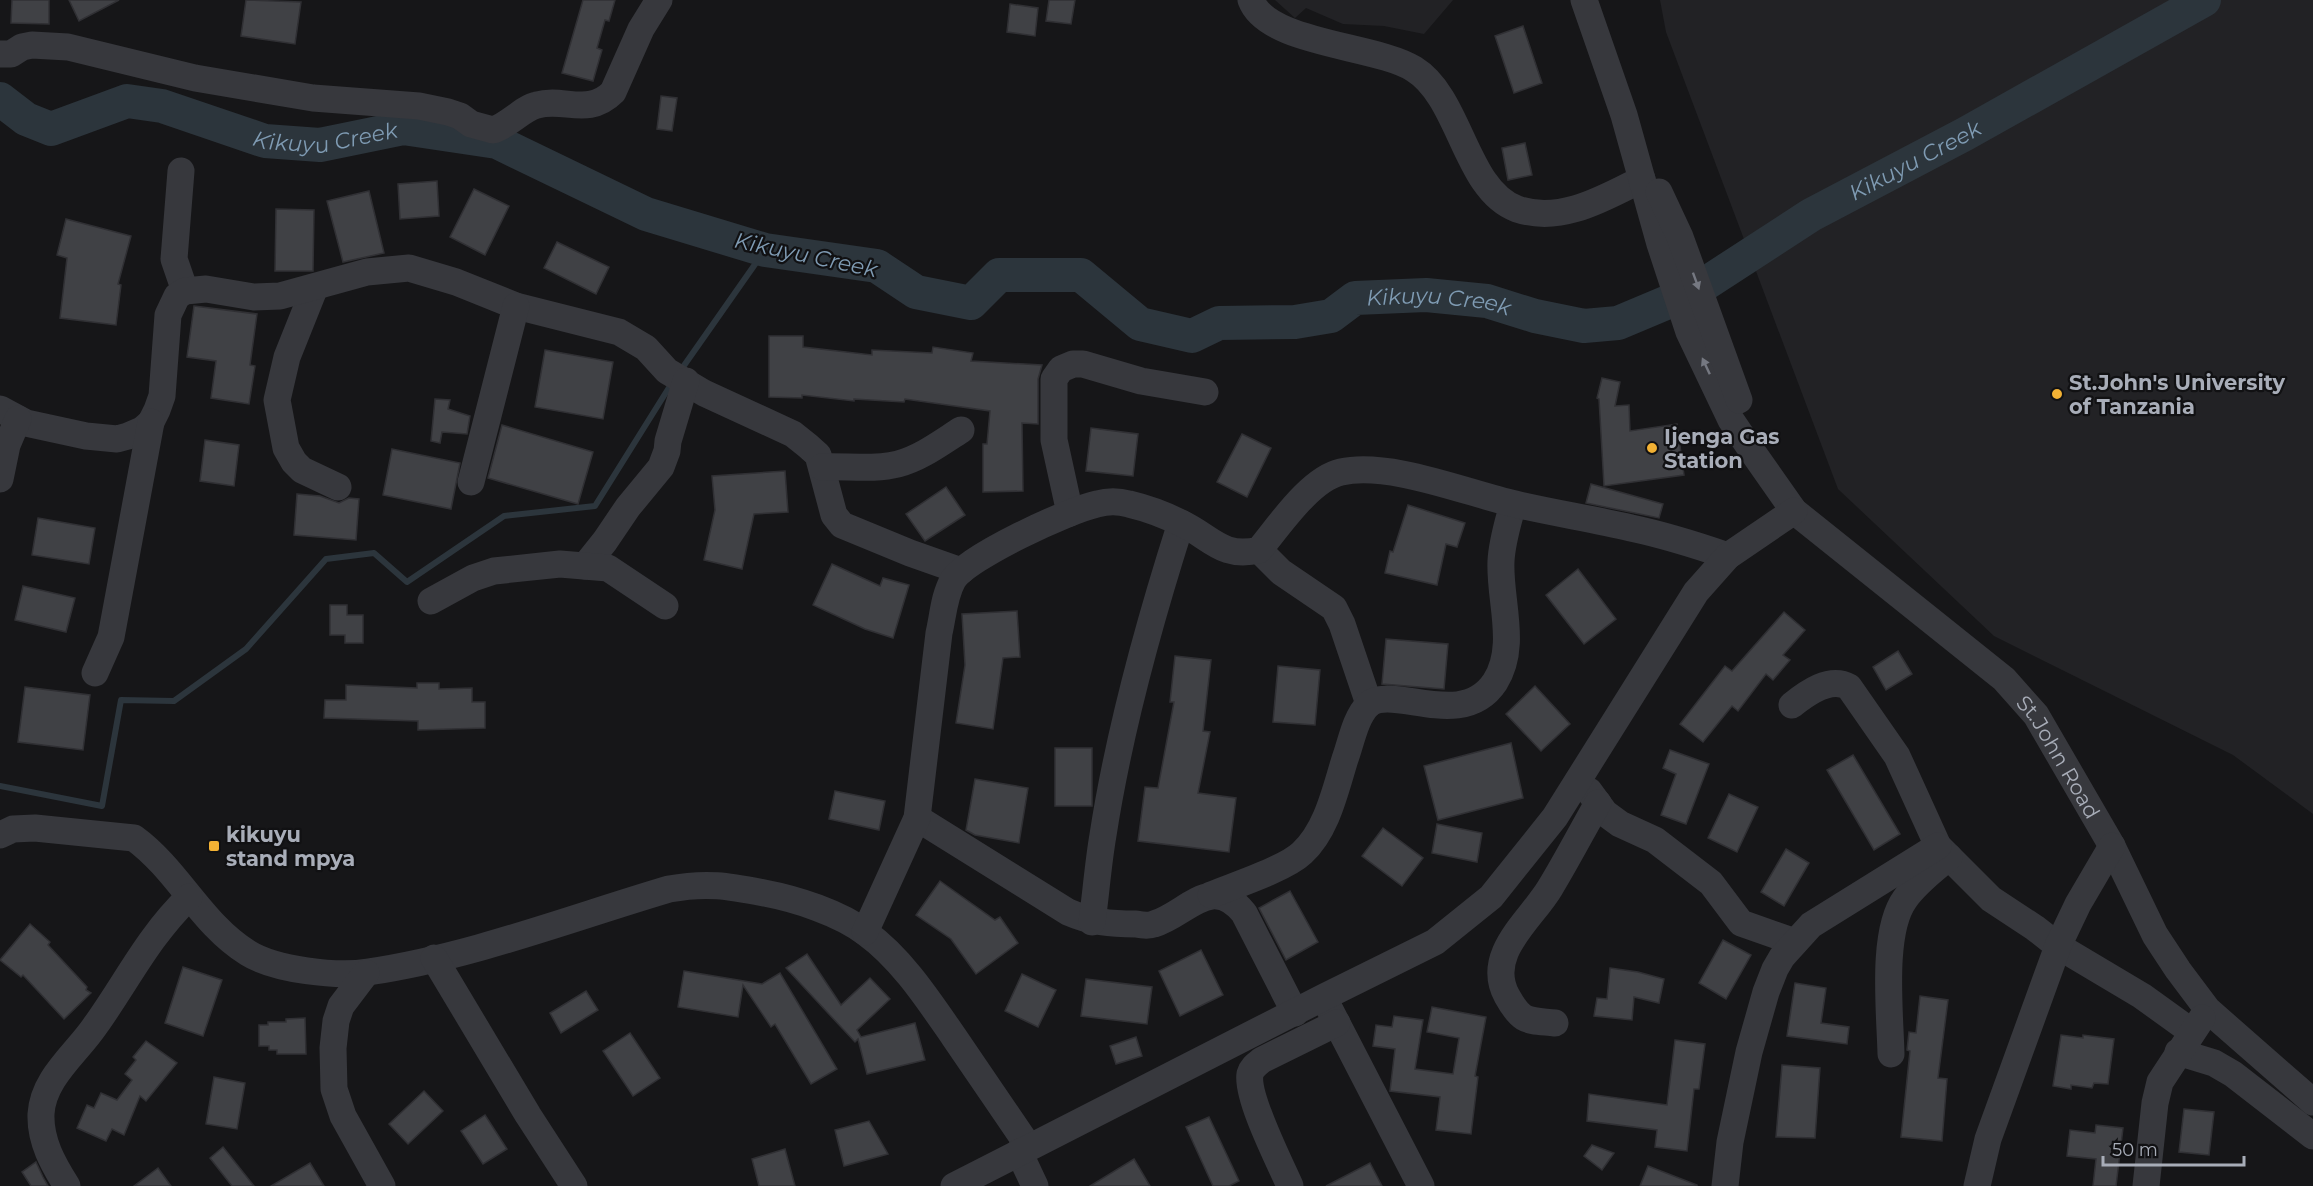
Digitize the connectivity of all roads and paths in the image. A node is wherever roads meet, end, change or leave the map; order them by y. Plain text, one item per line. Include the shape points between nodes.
1 (659, 0) edge
2 (1251, 0) edge
3 (1584, 0) edge
4 (0, 54) edge
5 (1623, 115) junction
6 (181, 171) dead end
7 (1642, 179) junction
8 (1670, 241) junction
9 (315, 287) junction
10 (185, 291) junction
11 (516, 306) junction
12 (686, 381) junction
13 (1205, 392) dead end
14 (9, 414) edge
15 (151, 422) junction
16 (962, 430) dead end
17 (822, 466) junction
18 (0, 479) edge
19 (471, 482) dead end
20 (338, 487) dead end
21 (1513, 504) junction
22 (1794, 512) junction
23 (1070, 513) junction
24 (1181, 523) junction
25 (1259, 550) junction
26 (1728, 556) junction
27 (585, 566) junction
28 (961, 570) junction
29 (431, 601) dead end
30 (665, 606) dead end
31 (95, 673) dead end
32 (1369, 704) junction
33 (1792, 705) dead end
34 (1580, 778) junction
35 (1598, 803) junction
36 (917, 818) junction
37 (0, 835) edge
38 (2112, 846) junction
39 (1943, 851) junction
40 (1212, 896) junction
41 (189, 897) junction
42 (1092, 922) junction
43 (865, 932) junction
44 (1795, 942) junction
45 (2058, 946) junction
46 (434, 958) junction
47 (366, 973) junction
48 (1324, 997) junction
49 (2208, 1010) junction
50 (1295, 1013) junction
51 (1337, 1023) junction
52 (1555, 1023) dead end
53 (2185, 1042) junction
54 (1891, 1054) dead end
55 (2313, 1102) edge
56 (2313, 1136) edge
57 (1024, 1150) junction
58 (67, 1186) edge
59 (382, 1186) edge
60 (574, 1186) edge
61 (954, 1186) edge
62 (1035, 1186) edge
63 (1290, 1186) edge
64 (1421, 1186) edge
65 (1725, 1186) edge
66 (1977, 1186) edge
67 (2146, 1186) edge

1 - 4 street via 641,29 618,83 606,99 579,106 535,105 493,130 448,112 419,106 313,98 195,78 68,47 32,45
2 - 7 street via 1266,18 1286,32 1413,68 1426,78 1440,96 1488,186 1516,208 1556,213 1580,209
3 - 5 street
5 - 7 street
5 - 8 street
6 - 10 street via 174,259
7 - 8 street
8 - 22 street, St.John Road via 1701,328 1742,411 1754,454
9 - 10 street via 269,297
9 - 11 street via 367,272 409,268
9 - 20 street via 287,357 277,400 286,448 294,462 302,470
10 - 15 street via 177,296 168,315 162,396
11 - 12 street via 619,332 646,348 667,371
11 - 19 street
12 - 17 street via 793,434 818,455
12 - 27 street via 661,466
13 - 23 street via 1130,378 1083,364 1061,369 1054,380 1054,440
14 - 15 street via 40,426 104,439 128,436
14 - 18 street
15 - 31 street via 111,637
16 - 17 street via 898,464
17 - 28 street via 834,515 842,525
21 - 25 street via 1402,474 1338,472 1307,494
21 - 26 street via 1632,528
21 - 32 street via 1501,562 1506,621 1504,655 1495,682 1479,697 1456,705 1382,699
22 - 26 street
22 - 38 street, St.John Road via 2004,679 2036,715
23 - 24 street via 1095,504 1117,502
23 - 28 street
24 - 25 street via 1228,551 1241,554
24 - 42 street via 1155,604 1120,752 1103,834
25 - 32 street via 1281,572 1334,608
26 - 34 street via 1696,592
27 - 29 street via 560,564 494,571
27 - 30 street via 608,568
28 - 36 street via 949,591 939,633
32 - 40 street via 1358,723 1323,823 1310,845 1292,860
33 - 39 street via 1830,683 1849,687 1897,756
34 - 35 street
34 - 48 street via 1555,817 1491,897 1435,942
35 - 44 street via 1620,824 1655,840 1711,883 1741,923
35 - 52 street via 1549,890 1508,946 1501,967 1505,991 1516,1013 1527,1020
36 - 42 street via 1068,912
36 - 43 street
37 - 41 street via 13,829 35,828 134,838
38 - 45 street
38 - 49 street, St.John Road via 2155,935
39 - 44 street via 1838,906
39 - 45 street via 1991,899
39 - 54 street via 1904,900 1893,922
40 - 42 street via 1202,897 1153,925
40 - 50 street via 1231,901 1244,913
41 - 47 street via 213,926 251,955 313,972
41 - 58 street via 158,929 95,1026 50,1083 41,1114 42,1131 51,1161
43 - 46 street via 824,911 778,896 698,884 669,889
43 - 57 street via 887,951 930,1002
44 - 65 street via 1775,969 1749,1052
45 - 53 street via 2142,996
45 - 66 street via 1988,1139
46 - 47 street
46 - 60 street
47 - 59 street via 336,1021 334,1089 343,1116
48 - 50 street
48 - 51 street
49 - 53 street
49 - 55 street, St.John Road
50 - 57 street
51 - 63 street via 1262,1060 1250,1074 1254,1101
51 - 64 street
53 - 56 street
53 - 67 street via 2160,1082
57 - 61 street
57 - 62 street

